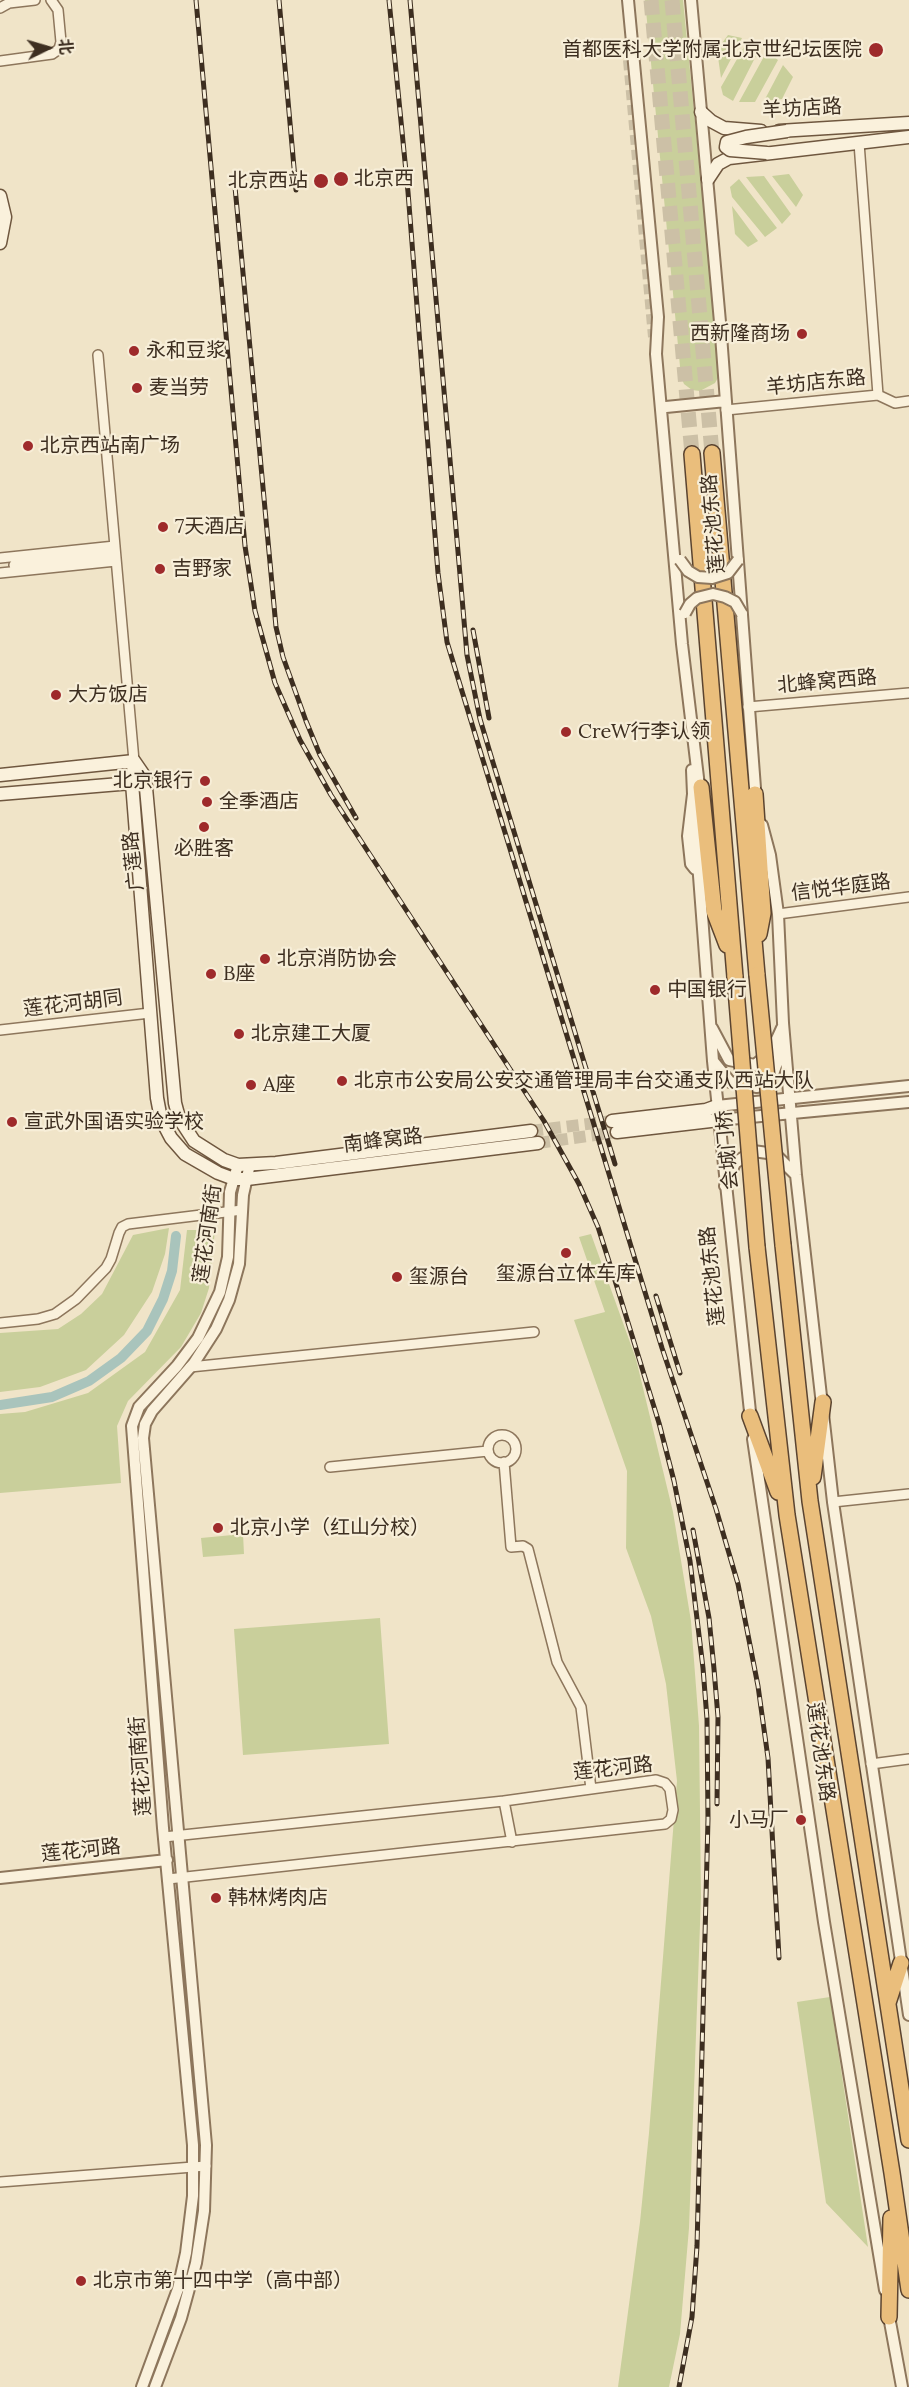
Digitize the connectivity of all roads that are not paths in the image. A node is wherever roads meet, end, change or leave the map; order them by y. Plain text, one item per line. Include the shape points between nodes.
1 (35, 0) edge
2 (51, 0) edge
3 (628, 0) edge
4 (691, 0) edge
5 (0, 8) edge
6 (0, 61) edge
7 (701, 112) junction
8 (909, 123) edge
9 (787, 131) junction
10 (909, 137) edge
11 (859, 143) junction
12 (766, 153) junction
13 (711, 174) junction
14 (0, 196) edge
15 (0, 243) edge
16 (658, 317) junction
17 (98, 356) dead end
18 (878, 394) junction
19 (909, 401) edge
20 (726, 405) junction
21 (666, 407) junction
22 (712, 453) tunnel mouth
23 (692, 454) tunnel mouth
24 (115, 554) junction
25 (0, 558) edge
26 (680, 560) junction
27 (738, 560) junction
28 (0, 567) edge
29 (0, 573) edge
30 (685, 613) junction
31 (742, 614) junction
32 (909, 693) edge
33 (748, 707) junction
34 (694, 736) junction
35 (690, 752) dead end
36 (134, 761) junction
37 (0, 775) edge
38 (132, 783) junction
39 (701, 787) junction
40 (0, 794) edge
41 (755, 794) junction
42 (699, 874) junction
43 (909, 897) edge
44 (778, 914) junction
45 (756, 958) junction
46 (734, 969) junction
47 (150, 1013) junction
48 (783, 1023) junction
49 (710, 1026) junction
50 (0, 1030) edge
51 (785, 1043) junction
52 (712, 1060) junction
53 (909, 1086) edge
54 (790, 1098) junction
55 (909, 1102) edge
56 (717, 1106) junction
57 (791, 1112) junction
58 (719, 1120) junction
59 (531, 1131) tunnel mouth
60 (538, 1143) tunnel mouth
61 (244, 1165) junction
62 (796, 1175) junction
63 (234, 1179) junction
64 (247, 1179) junction
65 (725, 1187) junction
66 (242, 1210) junction
67 (229, 1212) junction
68 (757, 1247) joint
69 (0, 1323) edge
70 (534, 1332) dead end
71 (190, 1367) junction
72 (823, 1402) junction
73 (750, 1416) junction
74 (488, 1451) junction
75 (504, 1462) junction
76 (330, 1467) dead end
77 (909, 1494) edge
78 (810, 1501) junction
79 (833, 1502) junction
80 (787, 1515) junction
81 (909, 1759) edge
82 (871, 1764) junction
83 (591, 1789) junction
84 (504, 1801) junction
85 (179, 1834) junction
86 (164, 1836) junction
87 (512, 1842) junction
88 (167, 1860) junction
89 (0, 1878) edge
90 (183, 1878) junction
91 (168, 1879) junction
92 (902, 1963) junction
93 (887, 2006) junction
94 (909, 2015) edge
95 (909, 2140) edge
96 (206, 2166) junction
97 (193, 2167) junction
98 (892, 2173) junction
99 (0, 2182) edge
100 (909, 2290) edge
101 (889, 2317) junction
102 (142, 2387) edge
103 (155, 2387) edge
104 (902, 2387) edge

1 - 5 street
2 - 6 street via 58,10 59,49 52,54
3 - 16 street, 莲花池东路
4 - 7 street, 莲花池东路
7 - 9 main road, 羊坊店路, bridge via 724,128
7 - 13 street, 莲花池东路
8 - 9 main road, 羊坊店路
9 - 12 main road, bridge via 727,142 730,150
10 - 11 main road, 羊坊店路
11 - 12 main road, 羊坊店路
11 - 18 street
12 - 13 main road, 羊坊店路, bridge via 729,158
13 - 20 street, 莲花池东路
14 - 15 main road via 5,217
16 - 21 street, 莲花池东路
16 - 34 street, 莲花池东路 via 656,354
17 - 24 street, 广莲路
18 - 19 street, 羊坊店东路 via 896,402
18 - 20 street, 羊坊店东路
20 - 21 street
20 - 27 street, 莲花池东路
21 - 26 street, 莲花池东路
22 - 45 highway, 莲花池东路
23 - 46 highway, 莲花池东路
24 - 25 street
24 - 28 street
24 - 29 street
24 - 36 street, 广莲路
26 - 27 street, bridge via 688,572 712,578 728,573
26 - 30 street, 莲花池东路
27 - 31 street, 莲花池东路
30 - 31 street, bridge via 697,598 713,594 735,602
30 - 34 street, 莲花池东路 via 698,727
31 - 33 street, 莲花池东路
32 - 33 street, 北蜂窝西路
33 - 41 street, 莲花池东路
34 - 39 street, 莲花池东路
35 - 42 street via 693,794 688,836 691,864
36 - 37 main road
36 - 38 main road, 广莲路
36 - 61 main road, 广莲路 via 145,777 179,1118 190,1136 206,1150
38 - 40 main road
38 - 47 main road, 广莲路
39 - 42 street, 莲花池东路 via 696,836
39 - 46 highway via 714,911
41 - 44 street, 莲花池东路 via 770,855
41 - 45 highway via 763,913
42 - 49 street, 莲花池东路
43 - 44 street, 信悦华庭路
44 - 48 street, 莲花池东路
45 - 78 highway, 莲花池东路, bridge
46 - 68 highway, 会城门桥, bridge
47 - 50 street, 莲花河胡同
47 - 63 main road, 广莲路 via 161,1119 185,1154
48 - 49 street via 771,1052 755,1065 729,1060
48 - 51 street, 莲花池东路
49 - 52 street, 莲花池东路
51 - 52 street via 773,1074 757,1087 730,1082
51 - 54 street, 莲花池东路
52 - 56 street, 莲花池东路
53 - 54 street
54 - 56 street
54 - 57 street
55 - 57 street
56 - 58 street, 莲花池东路
56 - 58 main road via 614,1126
57 - 58 street
57 - 62 street
58 - 65 street, 莲花池东路
59 - 61 main road, 南蜂窝路
60 - 64 main road, 南蜂窝路
61 - 63 street, 莲花河南街
61 - 64 street, 莲花河南街
62 - 65 street via 775,1154 753,1151 735,1163
62 - 72 street
63 - 64 main road, 南蜂窝路
63 - 67 street, 莲花河南街
64 - 66 street, 莲花河南街
65 - 73 street, 莲花池东路
66 - 67 street
66 - 71 street, 莲花河南街 via 238,1264 229,1300 216,1329
67 - 69 street via 128,1224 122,1227 106,1268 76,1299 55,1314
67 - 86 street, 莲花河南街 via 225,1274 213,1309 189,1350 139,1407 132,1426
68 - 80 highway, 莲花池东路
70 - 71 street
71 - 85 street, 莲花河南街 via 152,1411 143,1438
72 - 78 highway
72 - 79 street
73 - 80 highway
73 - 101 street, 莲花池东路 via 821,1899
74 - 75 street via 492,1458
74 - 75 street via 496,1436 510,1438 515,1445 514,1454
74 - 76 street
75 - 83 street via 511,1547 528,1549 557,1662 581,1707
77 - 79 street
78 - 93 highway, 莲花池东路
79 - 82 street
80 - 98 highway, 莲花池东路
81 - 82 street
82 - 92 street
83 - 84 street, 莲花河路
83 - 87 street, 莲花河路 via 665,1782 670,1789 673,1816 665,1824
84 - 85 street, 莲花河路
84 - 87 street
85 - 86 street, 莲花河路
85 - 90 street, 莲花河南街
86 - 88 street, 莲花河南街
87 - 90 street, 莲花河路
88 - 89 street, 莲花河路
88 - 91 street, 莲花河南街
90 - 91 street, 莲花河路
90 - 96 street, 莲花河南街
91 - 97 street, 莲花河南街
92 - 93 highway
92 - 94 street
93 - 95 highway, 莲花池东路
96 - 97 street
96 - 103 street, 莲花河南街 via 204,2211 194,2270
97 - 99 street
97 - 102 street, 莲花河南街 via 186,2253 178,2289
98 - 100 highway, 莲花池东路
98 - 101 highway
101 - 104 street, 莲花池东路

